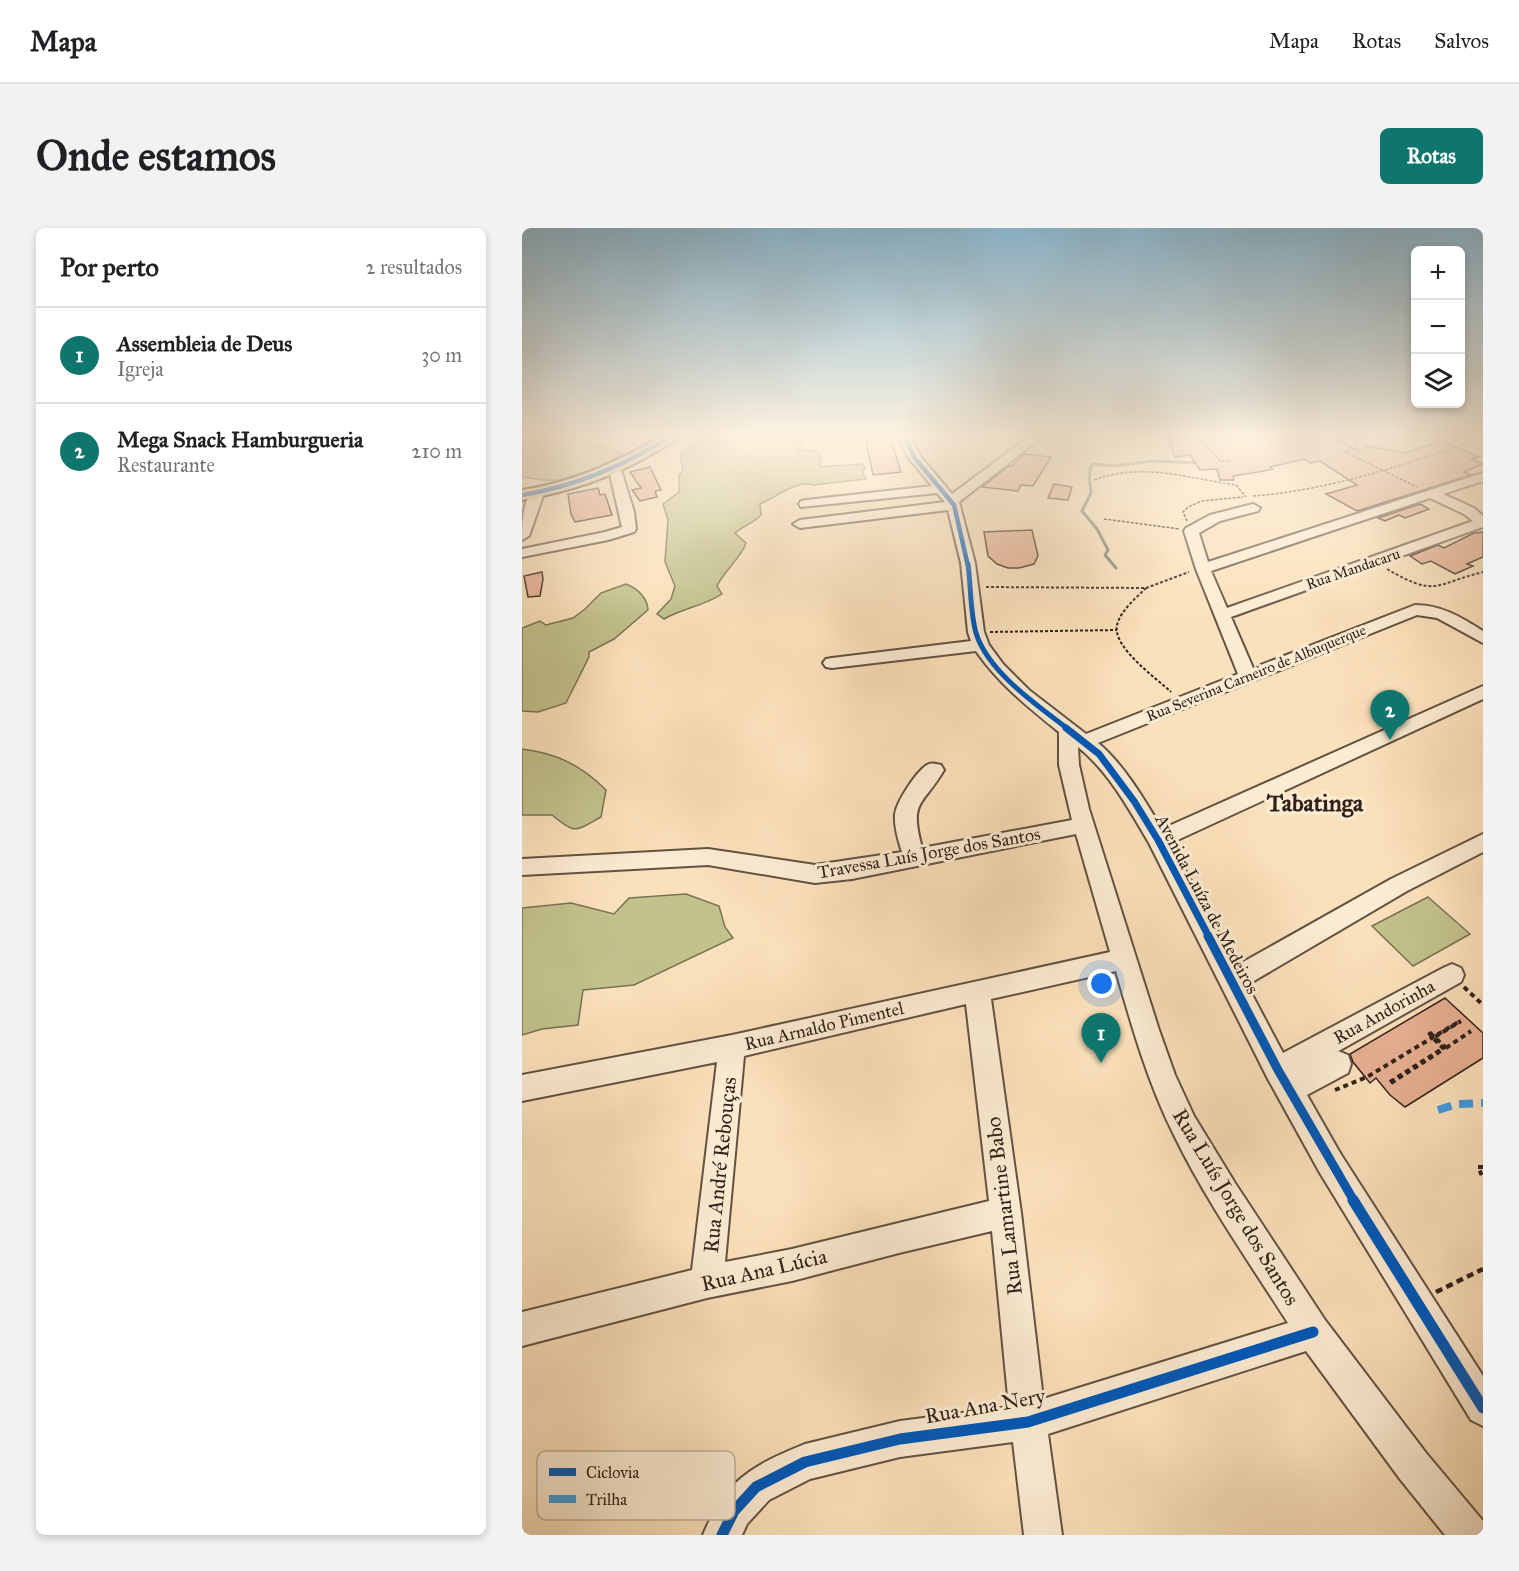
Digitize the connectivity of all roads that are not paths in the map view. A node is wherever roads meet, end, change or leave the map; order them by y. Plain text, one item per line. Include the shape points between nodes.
1 (529, 497) edge
2 (623, 497) edge
3 (1423, 497) edge
4 (1439, 497) edge
5 (949, 498) junction
6 (1253, 500) road end
7 (806, 504) dead end
8 (1482, 522) edge
9 (800, 524) dead end
10 (522, 536) edge
11 (522, 553) edge
12 (1203, 568) junction
13 (1223, 615) junction
14 (1483, 638) edge
15 (978, 639) junction
16 (832, 663) dead end
17 (1248, 676) junction
18 (1483, 692) edge
19 (1077, 735) junction
20 (934, 770) dead end
21 (1084, 825) junction
22 (1158, 840) junction
23 (1483, 842) edge
24 (914, 858) junction
25 (522, 867) edge
26 (1126, 959) junction
27 (1452, 975) road end
28 (1233, 980) junction
29 (977, 990) junction
30 (732, 1047) junction
31 (1338, 1064) dead end
32 (1284, 1080) junction
33 (522, 1088) edge
34 (1006, 1213) junction
35 (707, 1282) junction
36 (522, 1329) edge
37 (1313, 1332) junction
38 (1483, 1408) edge
39 (1028, 1422) junction
40 (735, 1510) edge
41 (730, 1520) edge
42 (722, 1535) edge
43 (1043, 1535) edge
44 (1470, 1535) edge

1 - 10 street
2 - 11 street via 628,529
3 - 12 street
4 - 8 street via 1469,511
5 - 7 street
5 - 9 street
5 - 15 street via 968,563
6 - 12 street via 1191,531
8 - 13 street, Rua Mandacaru
12 - 13 street
13 - 17 street
14 - 17 street, Rua Severina Carneiro de Albuquerque via 1444,615 1415,610
15 - 16 street
15 - 19 street, Avenida Luíza de Medeiros via 1010,682
17 - 19 street, Rua Severina Carneiro de Albuquerque via 1182,704
18 - 22 street
19 - 21 street, Rua Luís Jorge dos Santos via 1071,781
19 - 22 street, Avenida Luíza de Medeiros via 1113,771
20 - 24 street via 904,813
21 - 24 street, Travessa Luís Jorge dos Santos
21 - 26 street, Rua Luís Jorge dos Santos
22 - 28 street, Avenida Luíza de Medeiros
23 - 28 street
24 - 25 street, Travessa Luís Jorge dos Santos via 815,874 708,857
26 - 29 street, Rua Arnaldo Pimentel
26 - 37 street, Rua Luís Jorge dos Santos via 1162,1077 1184,1126
27 - 32 street, Rua Andorinha
28 - 32 street, Avenida Luíza de Medeiros
29 - 30 street, Rua Arnaldo Pimentel
29 - 34 street, Rua Lamartine Babo
30 - 33 street, Rua Arnaldo Pimentel
30 - 35 street, Rua André Rebouças
31 - 32 street
32 - 38 street, Avenida Luíza de Medeiros via 1330,1163
34 - 35 street, Rua Ana Lúcia
34 - 39 street, Rua Lamartine Babo
35 - 36 street, Rua Ana Lúcia
37 - 39 street, Rua Ana Nery
37 - 44 street, Rua Luís Jorge dos Santos
39 - 40 street, Rua Ana Nery via 900,1439 806,1462 756,1486
39 - 43 street, Rua Lamartine Babo
41 - 42 street, Rua Ana Nery

